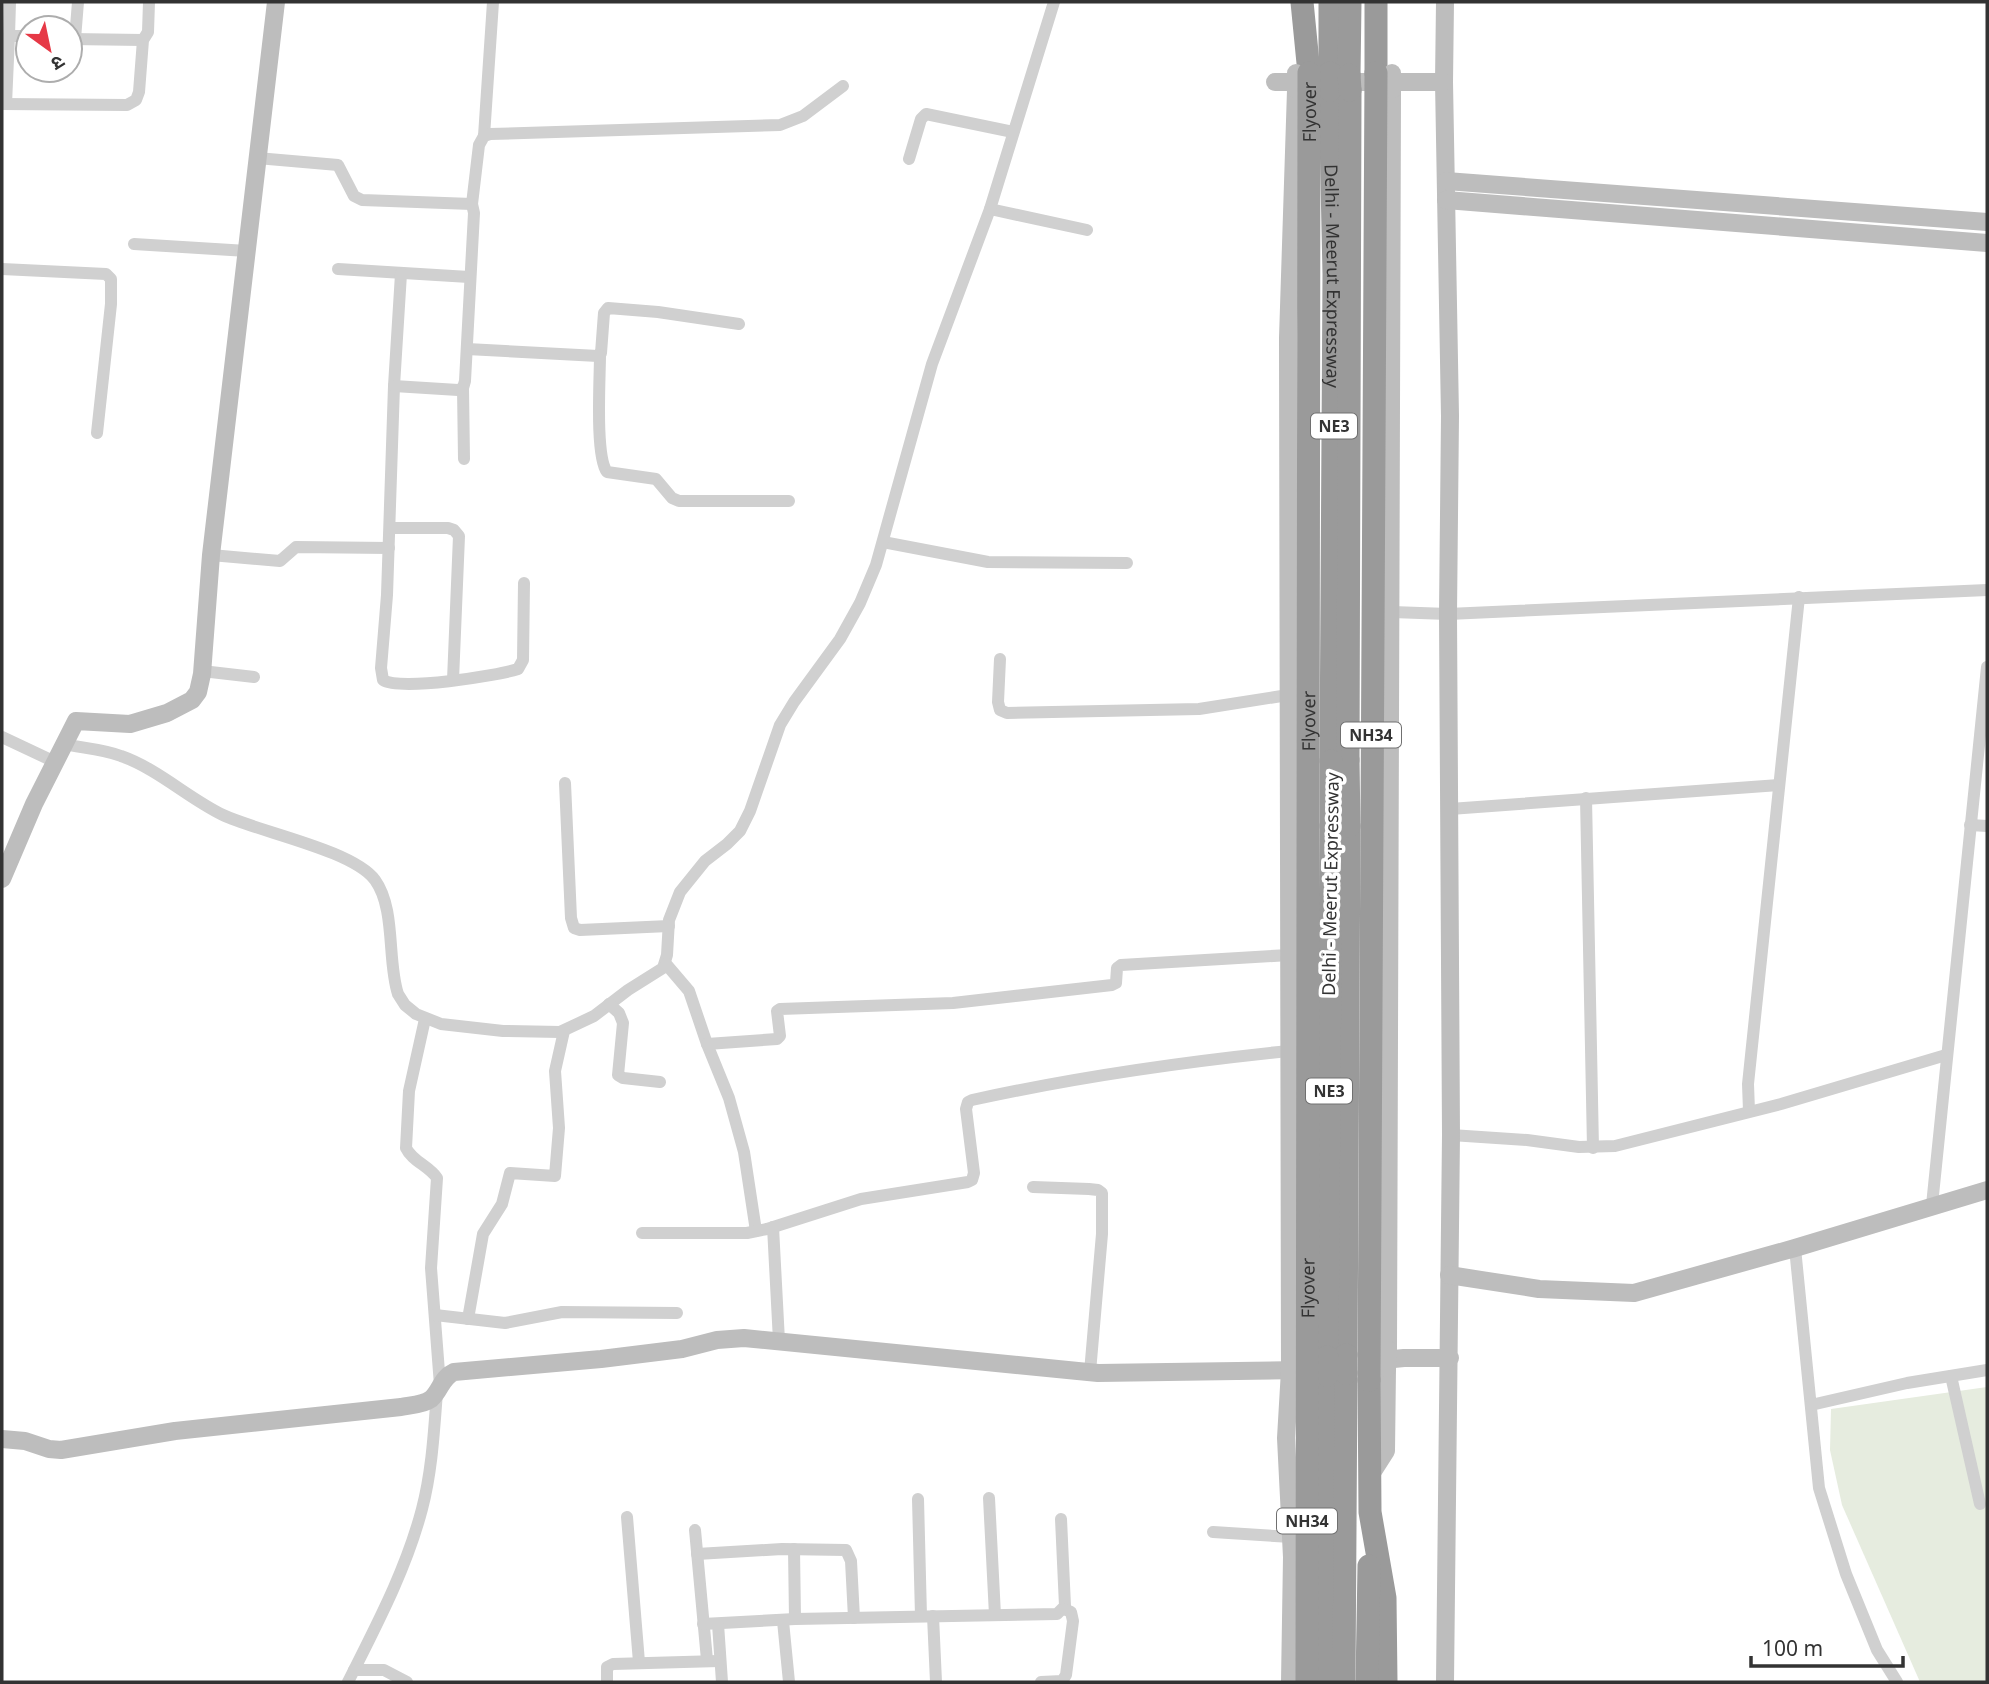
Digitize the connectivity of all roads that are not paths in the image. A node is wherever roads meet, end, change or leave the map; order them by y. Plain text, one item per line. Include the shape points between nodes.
1 (10, 2) edge
2 (149, 2) edge
3 (276, 2) edge
4 (493, 2) edge
5 (1054, 2) edge
6 (1302, 2) edge
7 (1330, 2) edge
8 (1350, 2) edge
9 (1376, 2) edge
10 (1444, 2) edge
11 (9, 36) junction
12 (14, 36) edge
13 (84, 39) edge
14 (143, 40) junction
15 (1321, 77) junction
16 (1387, 79) junction
17 (1275, 82) dead end
18 (1444, 82) junction
19 (843, 86) dead end
20 (4, 104) edge
21 (1013, 132) junction
22 (484, 136) junction
23 (257, 158) junction
24 (909, 159) dead end
25 (1446, 181) junction
26 (1446, 200) junction
27 (471, 204) junction
28 (990, 209) junction
29 (1987, 222) edge
30 (1087, 230) dead end
31 (1987, 243) edge
32 (134, 244) dead end
33 (247, 251) junction
34 (2, 269) edge
35 (338, 270) dead end
36 (401, 274) junction
37 (469, 277) junction
38 (738, 324) dead end
39 (467, 349) junction
40 (600, 355) junction
41 (394, 386) junction
42 (463, 388) junction
43 (97, 433) dead end
44 (464, 460) dead end
45 (789, 501) dead end
46 (390, 528) junction
47 (883, 542) junction
48 (389, 548) junction
49 (211, 555) junction
50 (1127, 563) dead end
51 (524, 583) dead end
52 (1987, 590) edge
53 (1799, 597) junction
54 (1392, 612) junction
55 (1448, 614) junction
56 (1000, 659) dead end
57 (1987, 667) edge
58 (202, 671) junction
59 (254, 677) dead end
60 (453, 680) junction
61 (1288, 695) junction
62 (2, 737) edge
63 (63, 744) junction
64 (55, 762) junction
65 (1391, 776) junction
66 (1288, 777) junction
67 (565, 783) dead end
68 (1779, 785) junction
69 (1586, 798) junction
70 (1288, 807) junction
71 (1391, 808) junction
72 (1450, 809) junction
73 (1970, 825) junction
74 (1987, 825) edge
75 (2, 879) edge
76 (669, 926) junction
77 (1289, 955) junction
78 (666, 964) junction
79 (609, 1004) junction
80 (425, 1018) junction
81 (564, 1031) junction
82 (707, 1044) junction
83 (1288, 1051) junction
84 (1946, 1055) junction
85 (660, 1082) dead end
86 (1749, 1111) junction
87 (1451, 1135) junction
88 (1593, 1148) junction
89 (1032, 1187) dead end
90 (1987, 1190) edge
91 (1932, 1205) junction
92 (773, 1227) junction
93 (756, 1231) junction
94 (642, 1233) dead end
95 (1795, 1248) junction
96 (1449, 1275) junction
97 (677, 1313) dead end
98 (435, 1315) junction
99 (468, 1319) junction
100 (779, 1341) junction
101 (1450, 1358) junction
102 (1336, 1365) junction
103 (1290, 1370) junction
104 (1987, 1370) edge
105 (1090, 1372) junction
106 (1378, 1374) junction
107 (1951, 1376) junction
108 (439, 1388) junction
109 (1811, 1405) junction
110 (2, 1439) edge
111 (918, 1499) dead end
112 (989, 1499) dead end
113 (1980, 1504) dead end
114 (1370, 1512) junction
115 (626, 1517) dead end
116 (1061, 1518) dead end
117 (695, 1530) dead end
118 (1213, 1532) dead end
119 (1291, 1537) junction
120 (794, 1549) junction
121 (697, 1554) junction
122 (1064, 1609) junction
123 (995, 1615) junction
124 (927, 1616) junction
125 (854, 1618) junction
126 (789, 1620) junction
127 (703, 1624) junction
128 (718, 1624) junction
129 (713, 1661) junction
130 (639, 1662) junction
131 (354, 1670) junction
132 (348, 1682) edge
133 (407, 1682) edge
134 (607, 1682) edge
135 (722, 1682) edge
136 (789, 1682) edge
137 (936, 1682) edge
138 (1041, 1682) edge
139 (1290, 1682) edge
140 (1307, 1682) edge
141 (1324, 1682) edge
142 (1345, 1682) edge
143 (1367, 1682) edge
144 (1386, 1682) edge
145 (1445, 1682) edge
146 (1897, 1682) edge

1 - 11 street
2 - 14 street via 148,32
3 - 23 street
4 - 22 street
5 - 21 street
6 - 15 highway, NH34
7 - 15 highway, Delhi - Meerut Expressway / NE3
8 - 15 highway, Delhi - Meerut Expressway / NE3
9 - 16 highway, NH34 via 1376,30
10 - 18 street
11 - 12 street
11 - 20 street
13 - 14 street
14 - 20 street via 139,92 132,103
15 - 61 street via 1288,338
15 - 102 highway, Delhi - Meerut Expressway / NE3, bridge via 1340,761
15 - 140 highway, Flyover / NH34, bridge via 1310,841
16 - 54 street
16 - 106 highway, NH34, bridge
17 - 18 street
18 - 25 street
19 - 22 street via 789,124
21 - 24 street via 926,114
21 - 28 street
22 - 27 street
23 - 27 street via 338,165 354,196 362,200
23 - 33 street
25 - 26 street
25 - 29 street
26 - 31 street
26 - 55 street
27 - 37 street
28 - 30 street
28 - 47 street via 932,364
32 - 33 street
33 - 49 street
34 - 43 street via 106,274 111,279
35 - 36 street
36 - 37 street
36 - 41 street
37 - 39 street
38 - 40 street via 608,308
39 - 40 street
39 - 42 street
40 - 45 street via 602,463 607,472 656,479 675,500
41 - 42 street
41 - 46 street
42 - 44 street
46 - 48 street
46 - 60 street via 448,528 459,536
47 - 50 street via 988,562
47 - 76 street via 860,603 840,639 780,725 740,831 688,881 674,904
48 - 49 street via 296,547 280,561
48 - 60 street via 380,668 383,680 392,684
49 - 58 street
51 - 60 street via 522,664 509,672
52 - 53 street
53 - 55 street
53 - 68 street
54 - 55 street
54 - 65 street
55 - 72 street
56 - 61 street via 998,702 1000,710 1007,713 1199,709
57 - 73 street
58 - 59 street
58 - 63 street via 198,692 189,703 130,724 76,721
61 - 66 street
62 - 64 street
63 - 64 street
63 - 80 street via 120,755 224,815 364,869 383,897 398,994 405,1005
64 - 75 street
65 - 66 street
65 - 71 street
66 - 70 street
67 - 76 street via 573,928
68 - 69 street
68 - 86 street
69 - 72 street
69 - 88 street
70 - 71 street
70 - 77 street
71 - 106 street, bridge via 1388,1350
72 - 87 street
73 - 74 street
73 - 84 street
76 - 78 street
77 - 82 street via 1121,965 1112,985 953,1003 780,1009 777,1039
77 - 83 street
78 - 79 street
78 - 82 street via 689,991
79 - 81 street
79 - 85 street via 622,1023 618,1075
80 - 81 street via 463,1028
80 - 98 street via 409,1091 406,1148 436,1178 431,1268
81 - 99 street via 555,1071 559,1109 555,1176 509,1173 502,1204 483,1234
82 - 93 street via 741,1139
83 - 92 street via 1088,1076 972,1100 966,1109 972,1180 861,1199
83 - 103 street
84 - 86 street
84 - 91 street
86 - 88 street
87 - 88 street
87 - 96 street
89 - 105 street via 1101,1193 1102,1234
90 - 91 street
91 - 95 street
92 - 93 street
92 - 100 street
93 - 94 street
95 - 96 street via 1634,1293 1539,1289
95 - 109 street
96 - 101 street
97 - 99 street via 562,1312 505,1323
98 - 99 street
98 - 108 street
100 - 105 street
100 - 108 street via 729,1338 657,1353 454,1371
101 - 103 street via 1404,1357
101 - 145 street
102 - 141 highway, Delhi - Meerut Expressway / NE3
102 - 142 highway, Delhi - Meerut Expressway / NE3
103 - 105 street
103 - 119 street via 1286,1438
104 - 107 street
106 - 114 highway, NH34
107 - 109 street
107 - 113 street
108 - 110 street via 425,1402 401,1407 175,1431 85,1448 49,1449
108 - 131 street via 422,1510 400,1575
109 - 146 street via 1819,1488 1877,1650
111 - 124 street
112 - 123 street
114 - 143 highway, NH34
114 - 144 highway, NH34 via 1385,1598
115 - 130 street
116 - 122 street
117 - 121 street
118 - 119 street
119 - 139 street
120 - 121 street
120 - 125 street via 846,1550
120 - 126 street
121 - 127 street
122 - 123 street via 1057,1614
122 - 138 street via 1071,1612 1073,1621 1066,1675 1062,1681
123 - 124 street
124 - 125 street
124 - 137 street
125 - 126 street
126 - 128 street
126 - 136 street
127 - 128 street
127 - 129 street
128 - 129 street
129 - 130 street
129 - 135 street
130 - 134 street via 609,1665
131 - 132 street
131 - 133 street via 384,1670

